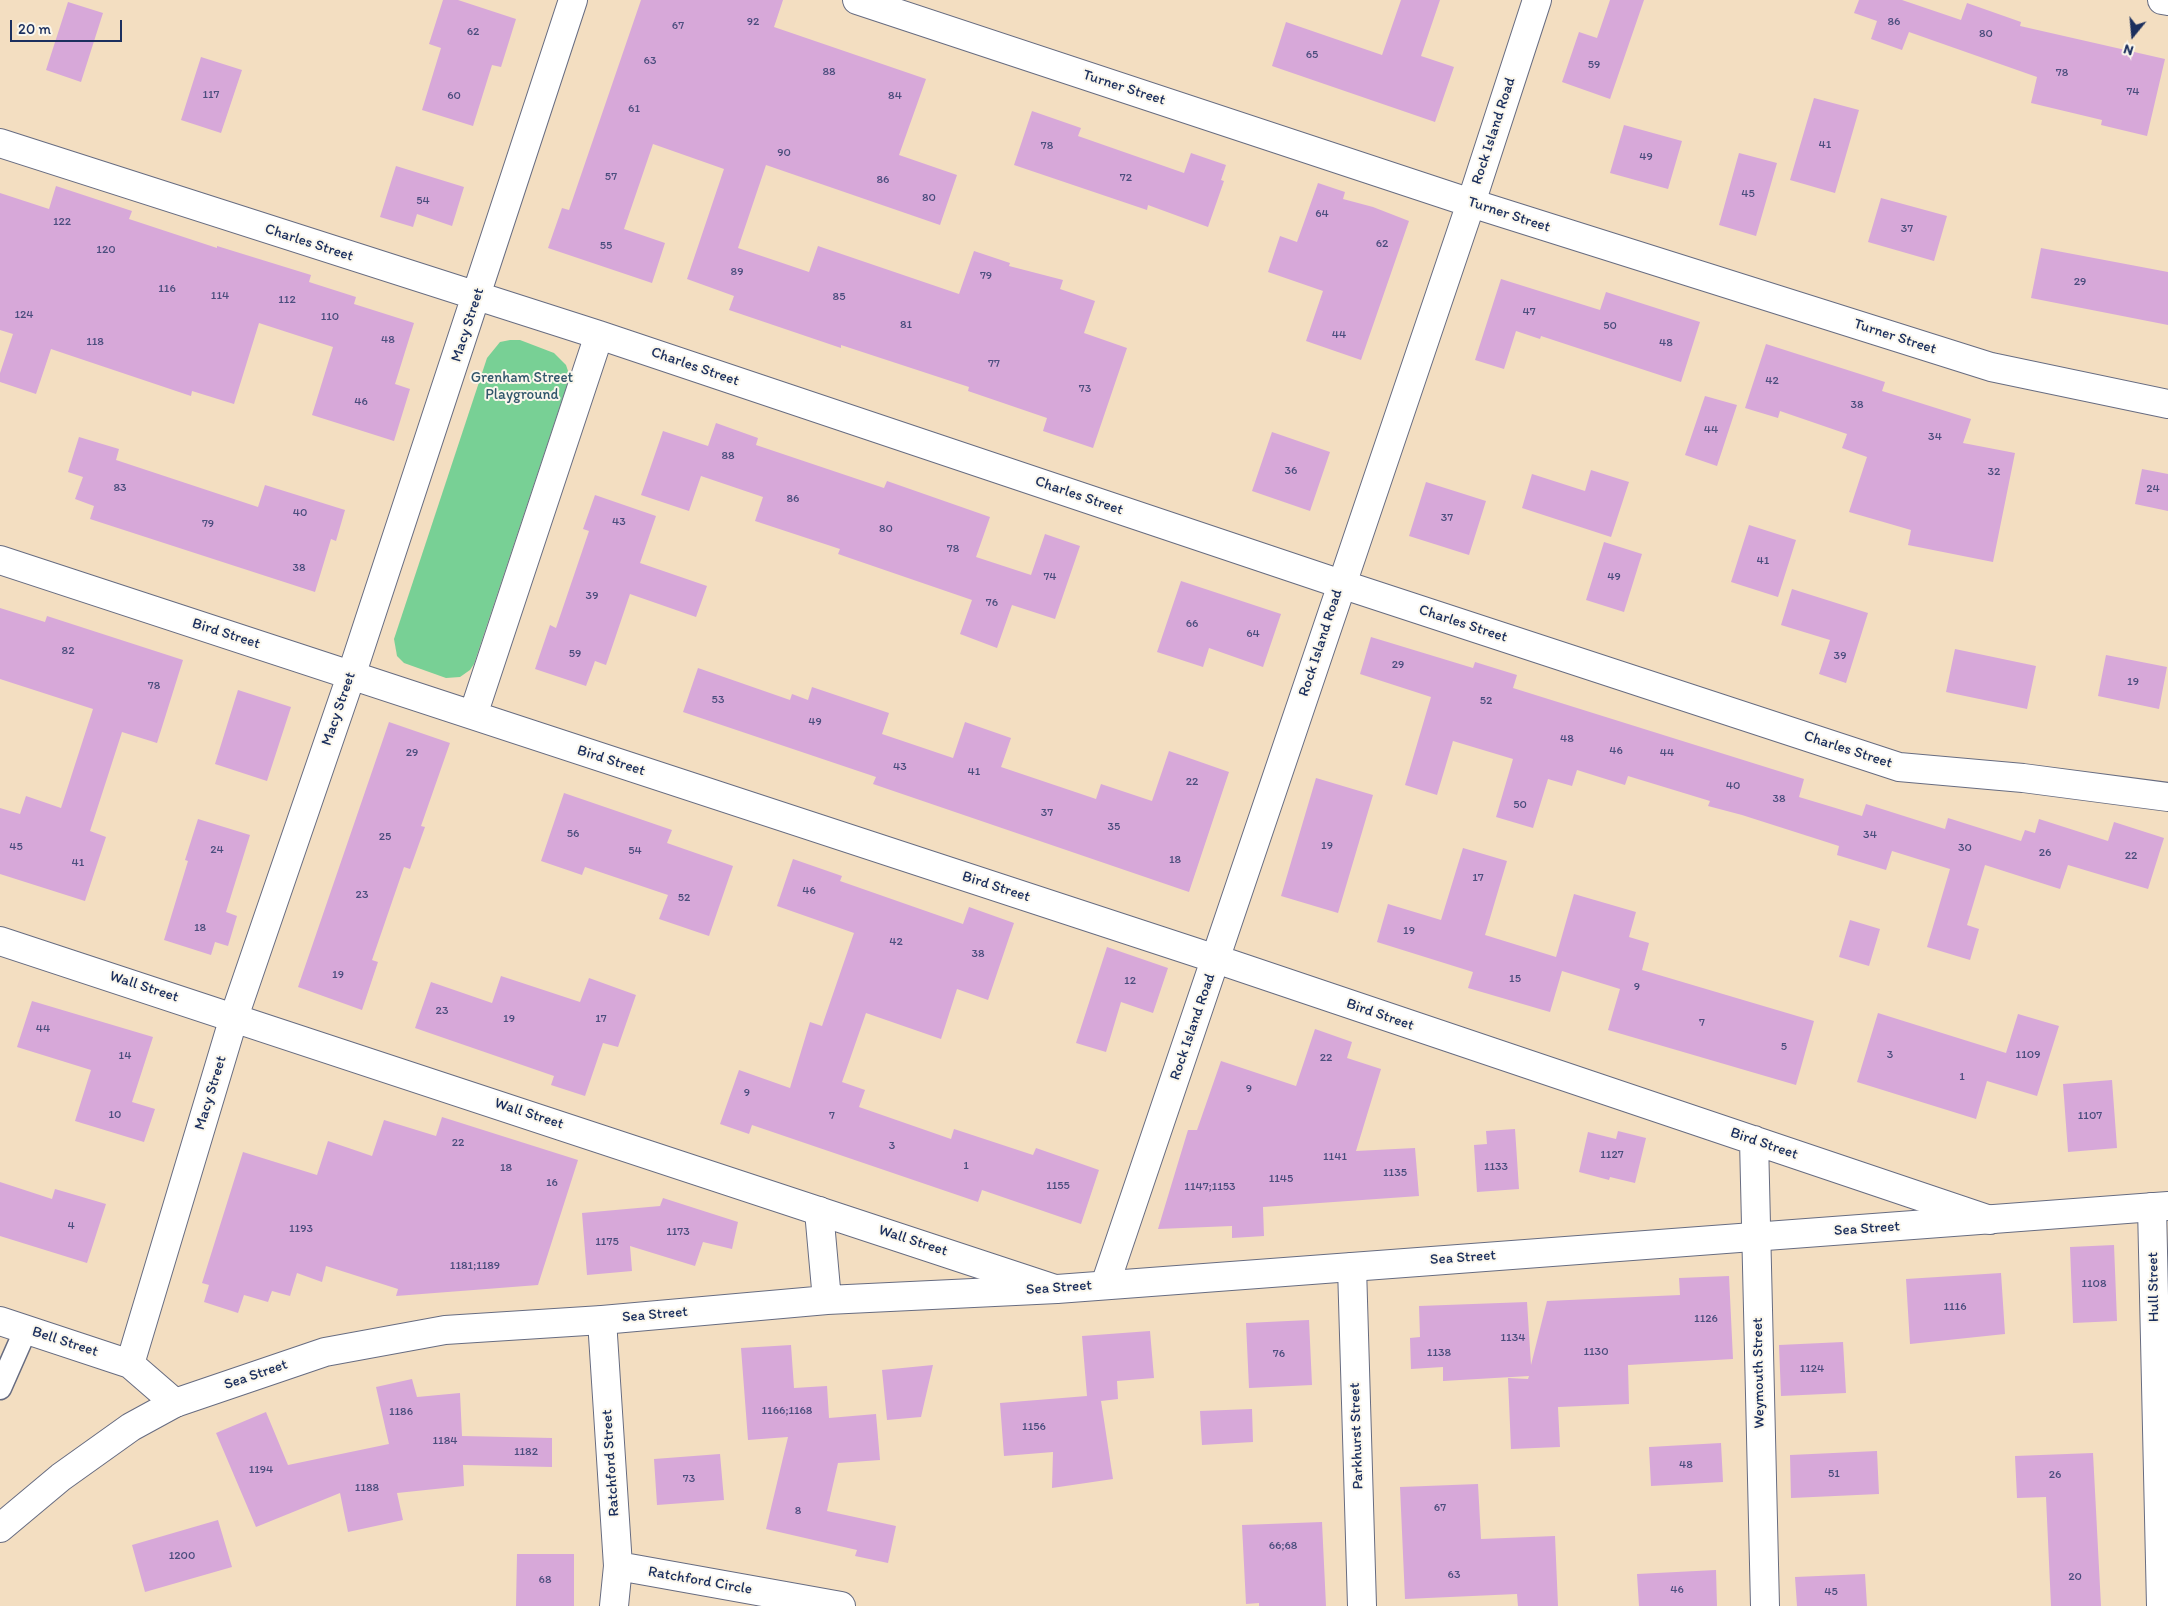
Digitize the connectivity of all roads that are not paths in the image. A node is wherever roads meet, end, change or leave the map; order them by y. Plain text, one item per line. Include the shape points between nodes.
1 (573, 0) edge
2 (857, 0) edge
3 (1537, 0) edge
4 (2162, 0) edge
5 (2168, 1) edge
6 (0, 143) edge
7 (1471, 203) junction
8 (477, 297) junction
9 (599, 335) junction
10 (2168, 404) edge
11 (0, 560) edge
12 (1341, 584) junction
13 (351, 676) junction
14 (473, 715) junction
15 (2168, 797) edge
16 (0, 941) edge
17 (1216, 959) junction
18 (234, 1017) junction
19 (1754, 1140) junction
20 (2160, 1207) edge
21 (819, 1211) junction
22 (1990, 1220) junction
23 (1756, 1237) junction
24 (1352, 1267) junction
25 (1105, 1285) junction
26 (1057, 1289) junction
27 (827, 1300) junction
28 (602, 1320) junction
29 (0, 1321) edge
30 (26, 1329) junction
31 (130, 1364) junction
32 (0, 1388) edge
33 (175, 1403) junction
34 (0, 1528) edge
35 (618, 1566) junction
36 (614, 1606) edge
37 (841, 1606) edge
38 (1362, 1606) edge
39 (1765, 1606) edge
40 (2161, 1606) edge

1 - 8 street, Macy Street
2 - 7 street, Turner Street
3 - 7 street, Rock Island Road
4 - 5 street
6 - 8 street, Charles Street
7 - 10 street, Turner Street via 1992,367
7 - 12 street, Rock Island Road
8 - 9 street, Charles Street
8 - 13 street, Macy Street
9 - 12 street, Charles Street
9 - 14 street
11 - 13 street, Bird Street
12 - 15 street, Charles Street via 1899,767 2023,778
12 - 17 street, Rock Island Road
13 - 14 street, Bird Street
13 - 18 street, Macy Street
14 - 17 street, Bird Street
16 - 18 street, Wall Street
17 - 19 street, Bird Street
17 - 25 street, Rock Island Road
18 - 21 street, Wall Street
18 - 31 street, Macy Street
19 - 22 street, Bird Street
19 - 23 street, Weymouth Street
20 - 22 street, Sea Street
20 - 40 street, Hull Street
21 - 26 street, Wall Street
21 - 27 street
22 - 23 street, Sea Street
23 - 24 street, Sea Street
23 - 39 street, Weymouth Street
24 - 25 street, Sea Street
24 - 38 street, Parkhurst Street
25 - 26 street, Sea Street
26 - 27 street, Sea Street
27 - 28 street, Sea Street
28 - 33 street, Sea Street via 445,1330 325,1352
28 - 35 street, Ratchford Street
29 - 30 street, Bell Street
30 - 31 street, Bell Street
30 - 32 lane
31 - 33 street
33 - 34 street, Sea Street via 131,1428 61,1477
35 - 36 street, Ratchford Street
35 - 37 street, Ratchford Circle

